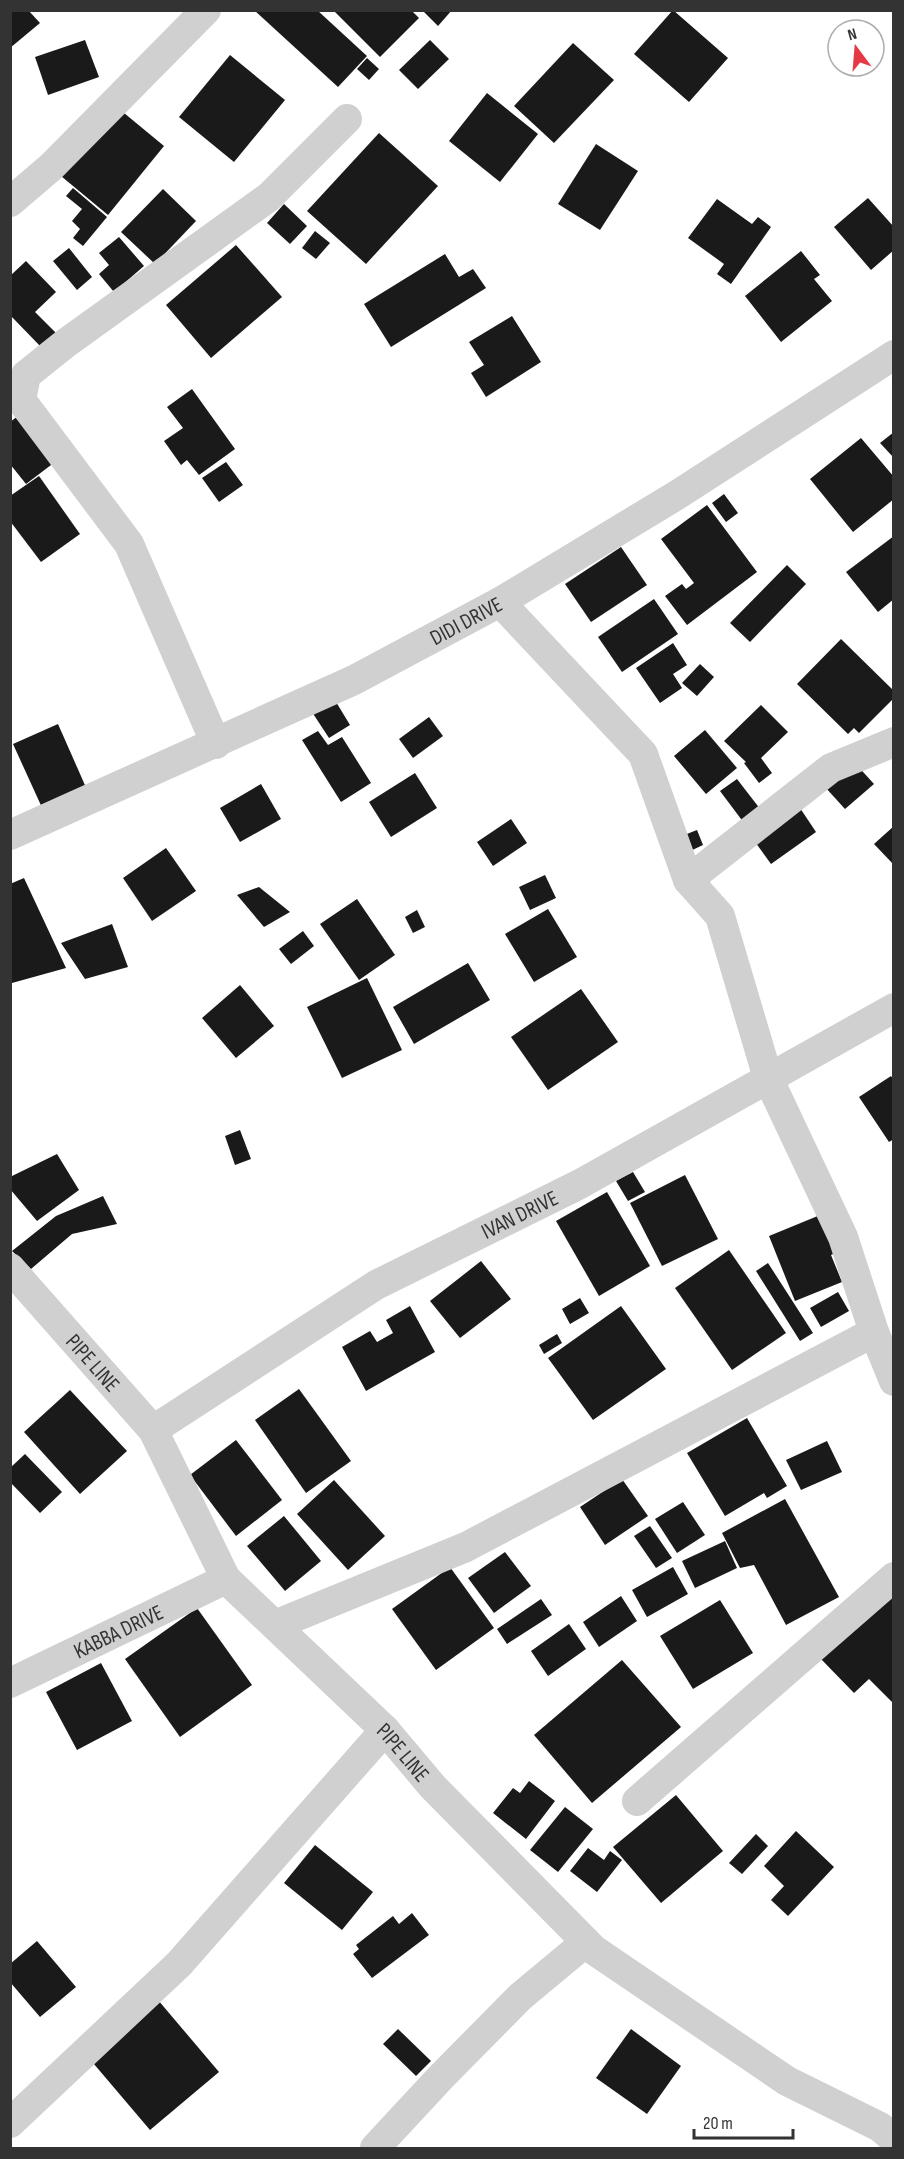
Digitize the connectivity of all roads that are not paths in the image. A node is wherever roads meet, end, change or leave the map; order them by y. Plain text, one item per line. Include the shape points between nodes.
1 (206, 10) edge
2 (347, 119) dead end
3 (10, 201) edge
4 (894, 355) edge
5 (500, 602) junction
6 (894, 742) edge
7 (216, 744) junction
8 (10, 835) edge
9 (688, 880) junction
10 (894, 1008) edge
11 (768, 1078) junction
12 (10, 1268) edge
13 (874, 1332) junction
14 (894, 1381) edge
15 (153, 1430) junction
16 (894, 1577) edge
17 (226, 1579) junction
18 (275, 1626) junction
19 (10, 1683) edge
20 (385, 1730) junction
21 (637, 1801) dead end
22 (586, 1942) junction
23 (10, 2123) edge
24 (894, 2139) edge
25 (375, 2148) edge

1 - 3 street via 51,167
2 - 7 street via 269,197 26,375 21,400 129,544
4 - 5 street, DIDI DRIVE via 677,495
5 - 7 street, DIDI DRIVE via 354,680
5 - 9 street via 643,754
6 - 9 street via 831,768
7 - 8 street, DIDI DRIVE
9 - 11 street via 720,916
10 - 11 street, IVAN DRIVE
11 - 13 street via 843,1237
11 - 15 street, IVAN DRIVE via 580,1185 376,1285
12 - 15 street, PIPE LINE
13 - 14 street
13 - 18 street via 466,1547
15 - 17 street, PIPE LINE
16 - 21 street
17 - 18 street, PIPE LINE
17 - 19 street, KABBA DRIVE
18 - 20 street, PIPE LINE
20 - 22 street, PIPE LINE via 433,1787
20 - 23 street via 179,1964
22 - 24 street, PIPE LINE via 787,2081 880,2127
22 - 25 street via 520,1997

